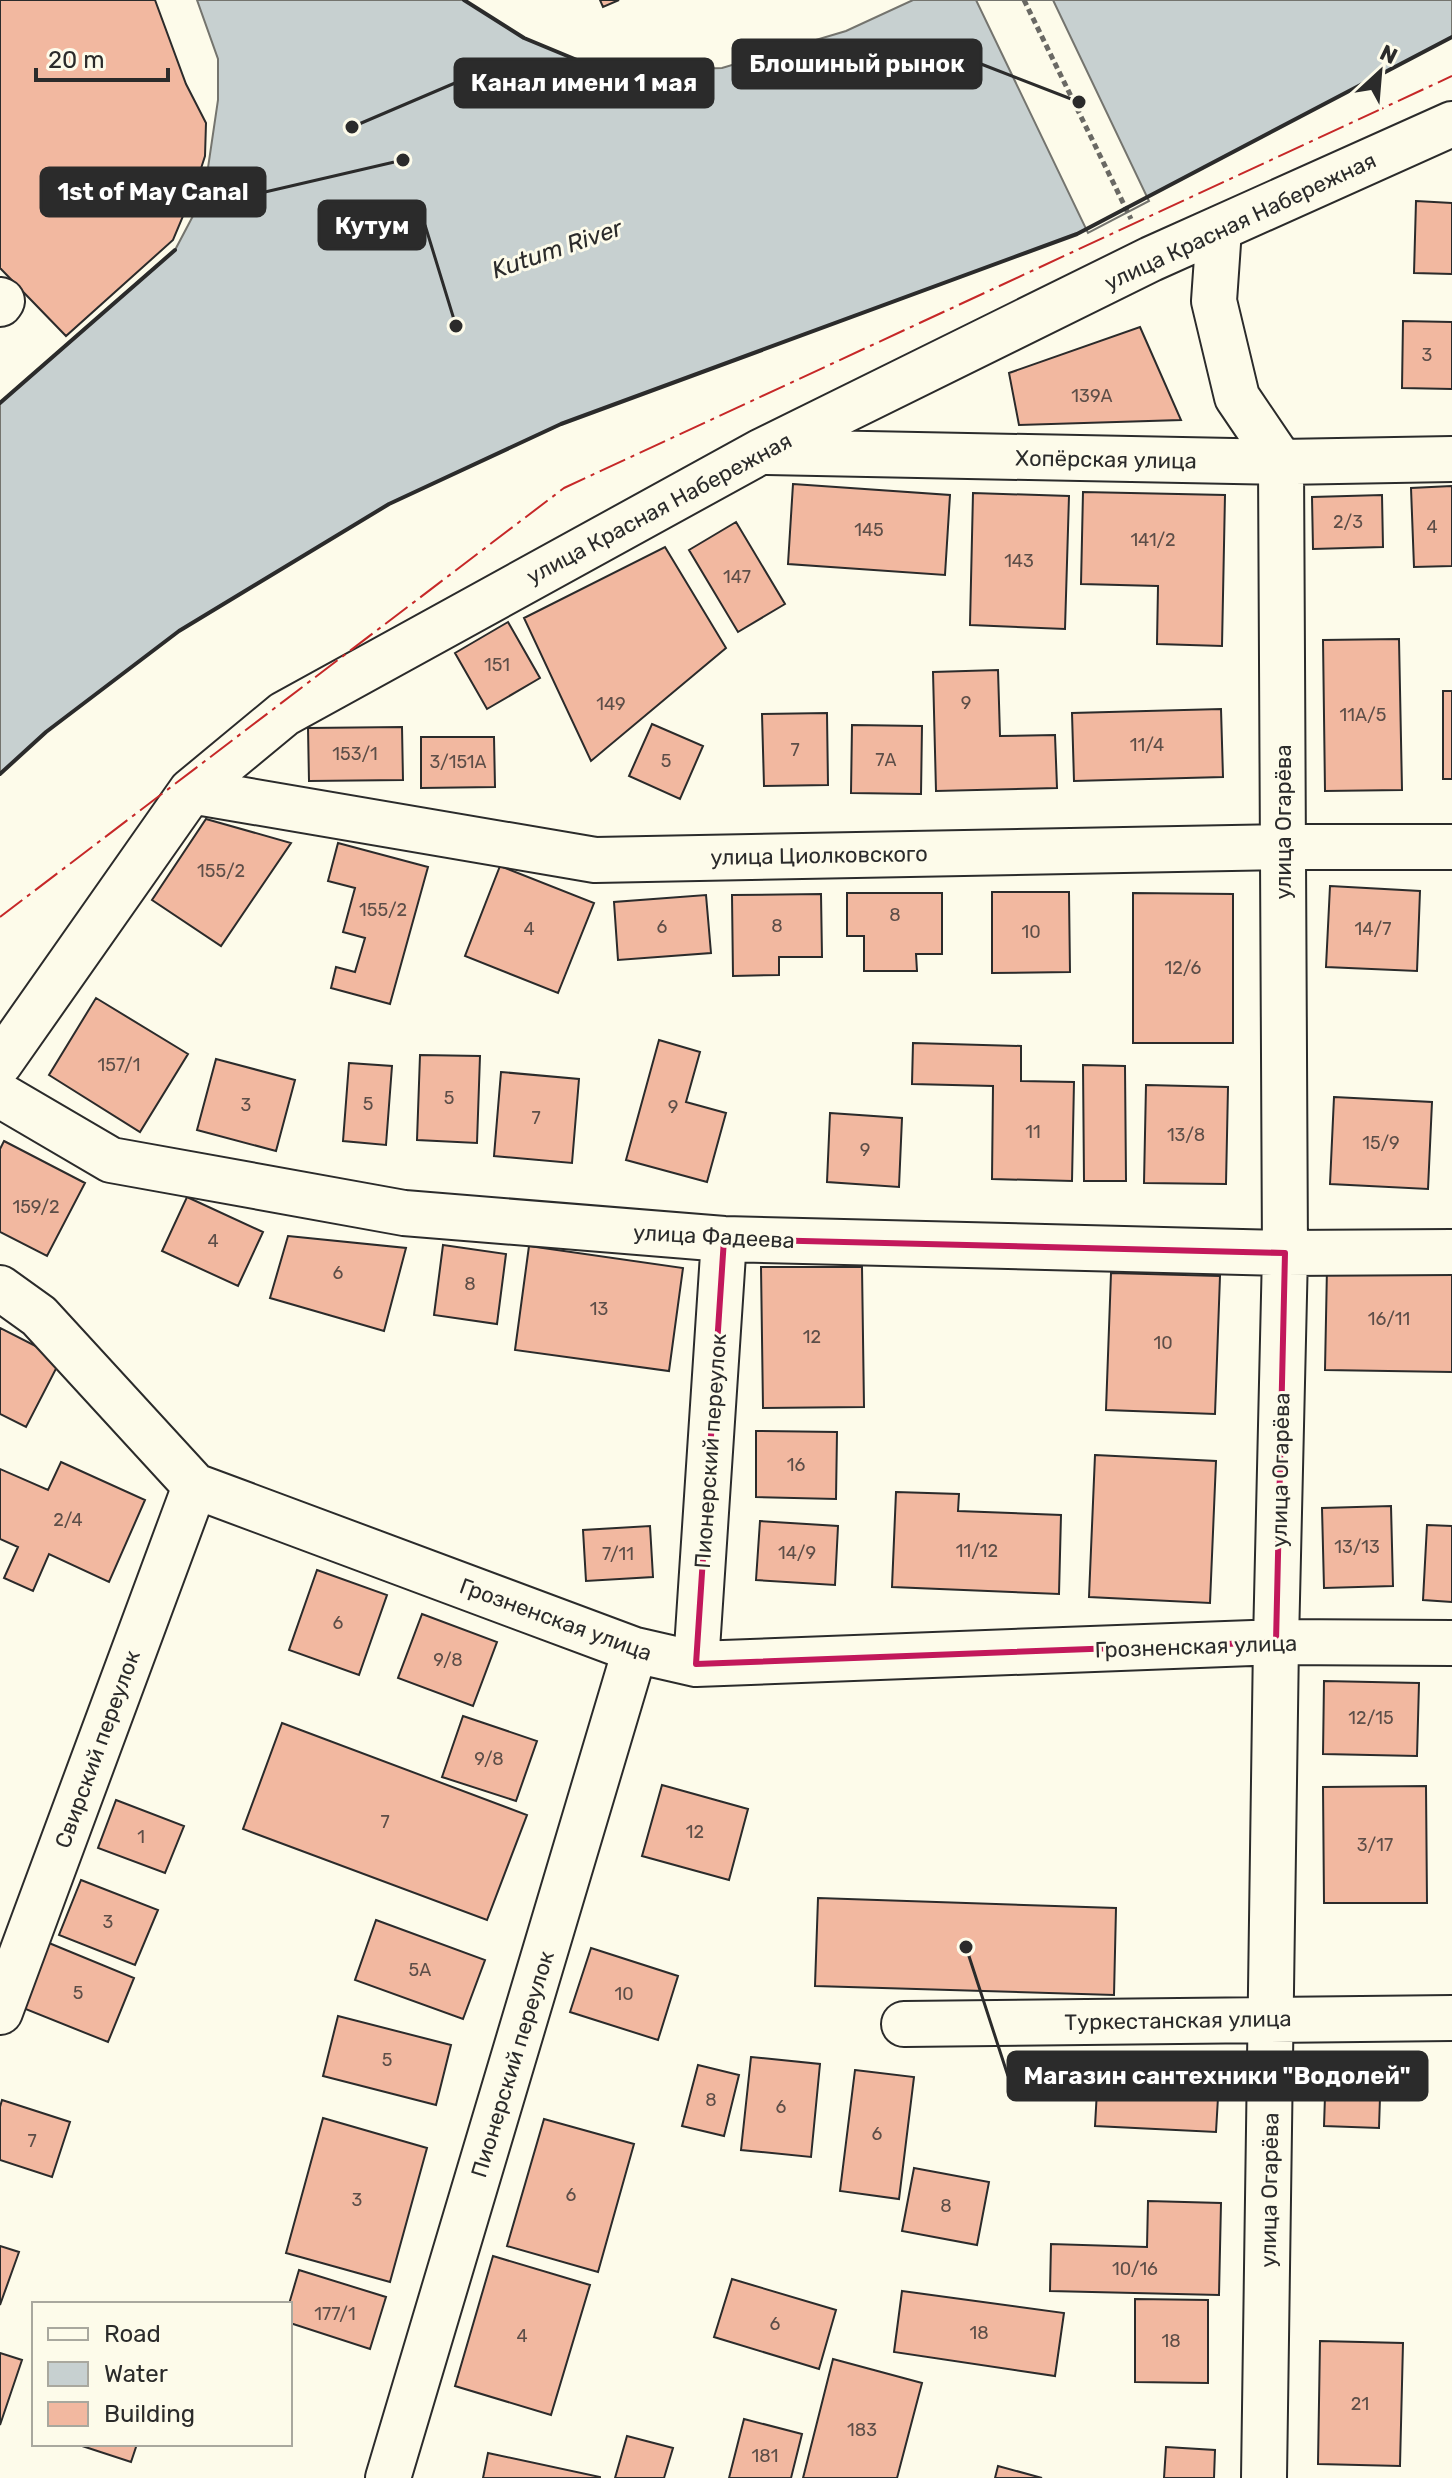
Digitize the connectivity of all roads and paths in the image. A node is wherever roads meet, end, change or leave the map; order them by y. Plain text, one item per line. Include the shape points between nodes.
1 (1024, 0) edge
2 (1452, 124) edge
3 (1219, 229) junction
4 (1151, 259) junction
5 (760, 452) junction
6 (1452, 459) edge
7 (1281, 462) junction
8 (191, 791) junction
9 (1283, 847) junction
10 (1452, 847) edge
11 (0, 1063) edge
12 (0, 1095) edge
13 (724, 1239) junction
14 (1452, 1252) edge
15 (1285, 1253) junction
16 (0, 1288) edge
17 (195, 1486) junction
18 (1276, 1642) junction
19 (1452, 1643) edge
20 (635, 1650) junction
21 (696, 1664) junction
22 (0, 2012) edge
23 (1272, 2018) junction
24 (1452, 2018) edge
25 (904, 2024) dead end
26 (388, 2478) edge
27 (1264, 2478) edge

1 - 4 path
2 - 3 street, улица Красная Набережная
3 - 4 street, улица Красная Набережная
3 - 7 street via 1214,301 1237,397
4 - 5 street, улица Красная Набережная
5 - 7 street, Хопёрская улица
5 - 8 street, улица Красная Набережная via 284,714
6 - 7 street, Хопёрская улица
7 - 9 street, улица Огарёва
8 - 9 street, улица Циолковского via 595,860
8 - 11 street, улица Красная Набережная
9 - 10 street, улица Циолковского
9 - 15 street, улица Огарёва
12 - 13 street, улица Фадеева via 111,1160 404,1213
13 - 15 street, улица Фадеева
13 - 21 street, Пионерский переулок
14 - 15 street, улица Фадеева
15 - 18 street, улица Огарёва
16 - 17 street, Грозненская улица via 39,1316
17 - 20 street, Грозненская улица
17 - 22 street, Свирский переулок
18 - 19 street, Грозненская улица
18 - 21 street, Грозненская улица
18 - 23 street, улица Огарёва
20 - 21 street, Грозненская улица
20 - 26 street, Пионерский переулок
23 - 24 street, Туркестанская улица
23 - 25 street, Туркестанская улица
23 - 27 street, улица Огарёва

